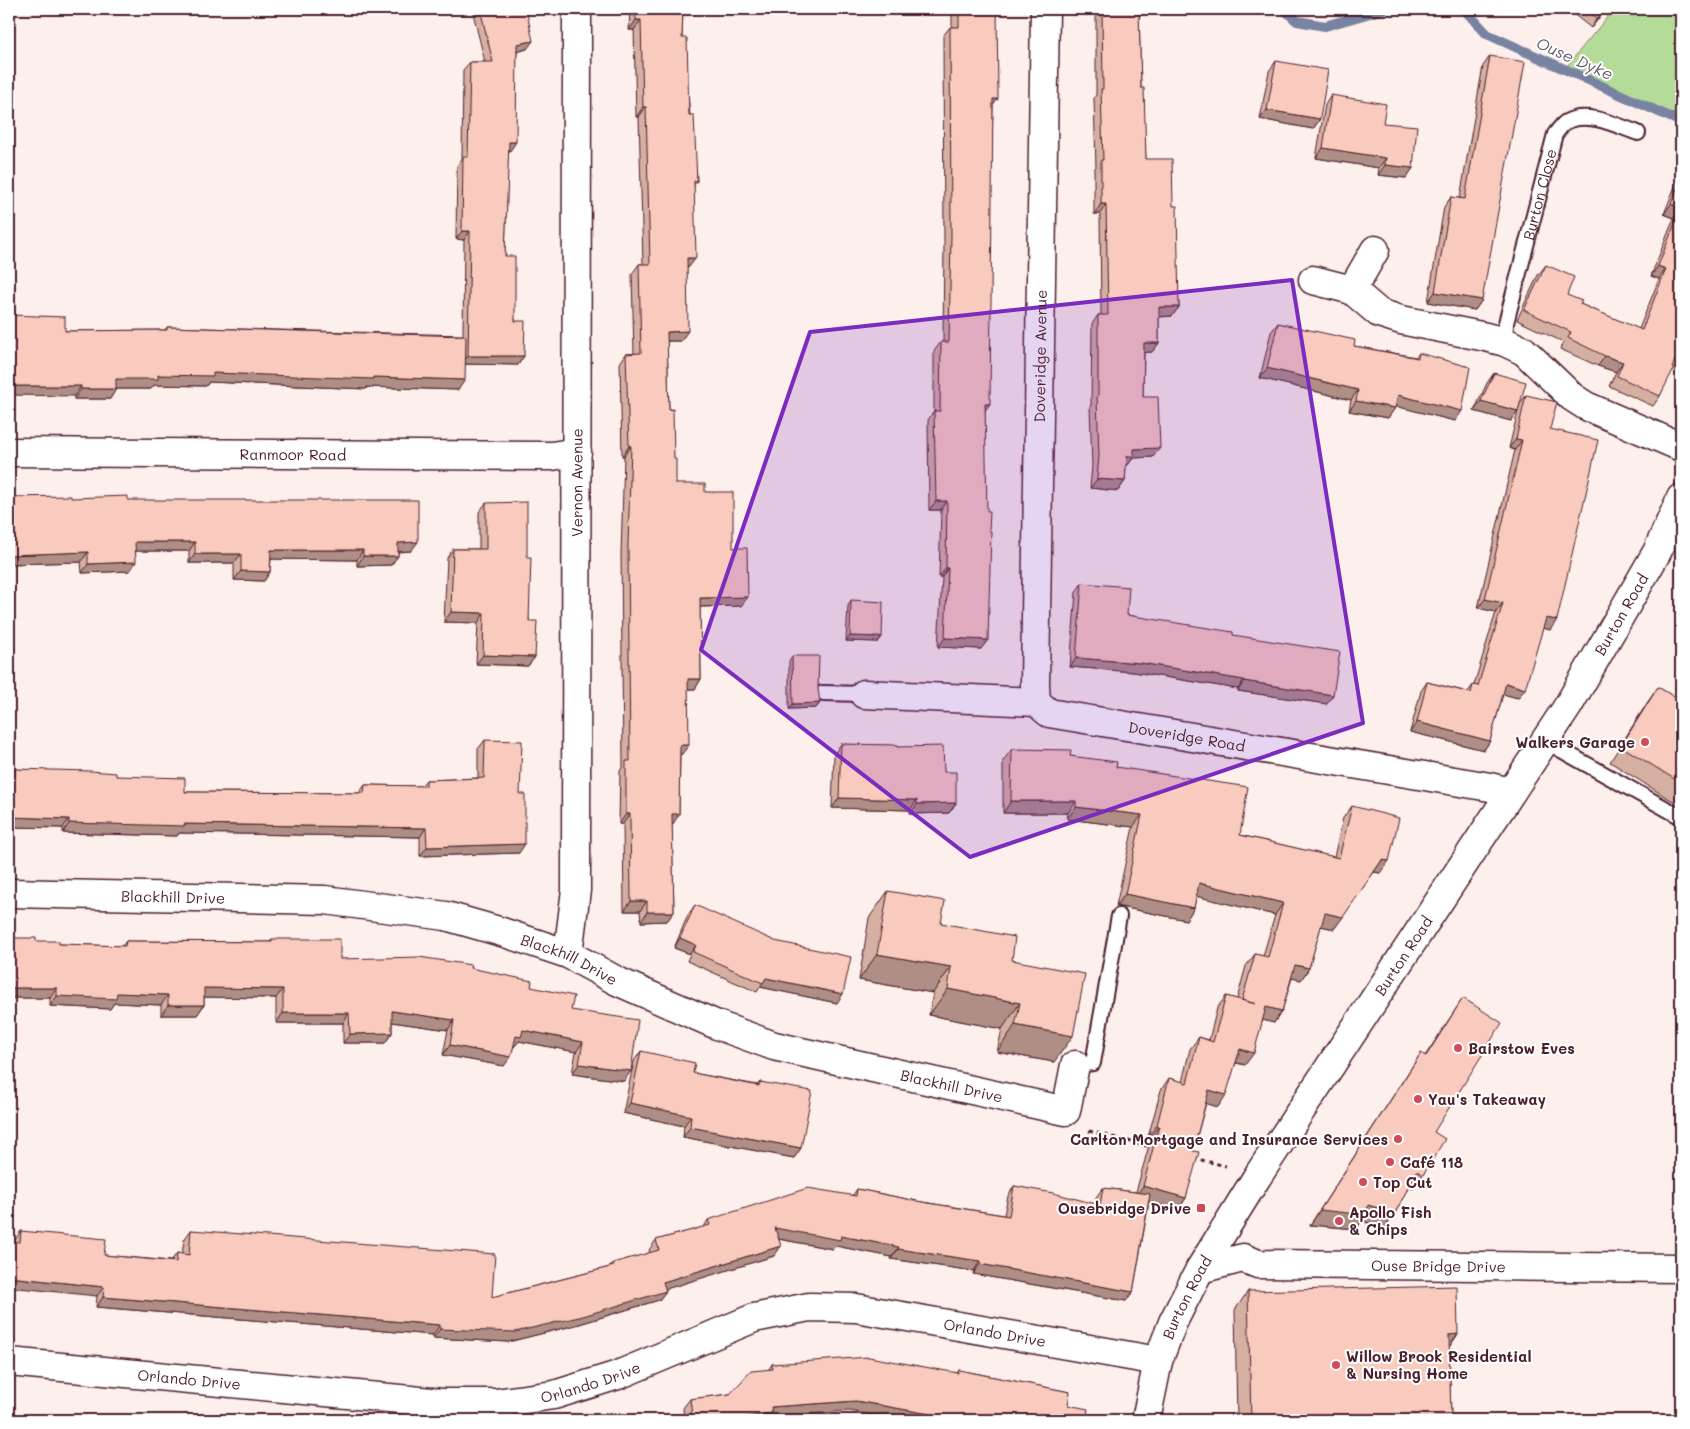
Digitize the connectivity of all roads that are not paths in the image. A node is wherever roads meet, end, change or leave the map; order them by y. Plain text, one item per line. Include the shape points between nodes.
1 (577, 9) edge
2 (1045, 9) edge
3 (1638, 133) dead end
4 (1376, 250) dead end
5 (1313, 280) dead end
6 (1352, 290) junction
7 (1505, 342) junction
8 (1681, 447) edge
9 (9, 452) edge
10 (577, 452) junction
11 (1681, 498) edge
12 (823, 693) dead end
13 (864, 694) joint
14 (1036, 702) junction
15 (1545, 741) junction
16 (1511, 792) junction
17 (1681, 817) edge
18 (9, 893) edge
19 (1119, 916) dead end
20 (568, 954) junction
21 (1075, 1065) joint
22 (1681, 1268) edge
23 (1200, 1269) junction
24 (1158, 1361) junction
25 (9, 1362) edge
26 (1146, 1420) edge

1 - 10 street, Vernon Avenue
2 - 14 street, Doveridge Avenue
3 - 7 lane, Burton Close via 1600,119 1584,117 1565,122 1555,134 1506,323
4 - 6 street
5 - 6 street
6 - 7 street via 1379,313
7 - 8 street via 1524,351 1586,406
9 - 10 street, Ranmoor Road via 542,456
10 - 20 street, Vernon Avenue via 576,890
11 - 15 street, Burton Road via 1652,561
12 - 13 lane
13 - 14 street, Doveridge Road
14 - 16 street, Doveridge Road via 1049,713
15 - 16 street, Burton Road
15 - 17 lane
16 - 23 street, Burton Road
18 - 20 street, Blackhill Drive via 324,900 446,916
19 - 21 lane via 1093,1063
20 - 21 street, Blackhill Drive via 708,1022 774,1046 1066,1111
22 - 23 street, Ouse Bridge Drive via 1258,1264 1243,1258
23 - 24 street, Burton Road via 1173,1322
24 - 25 street, Orlando Drive via 856,1308 809,1307 754,1318 618,1375 554,1395 495,1403 442,1404
24 - 26 street, Burton Road

